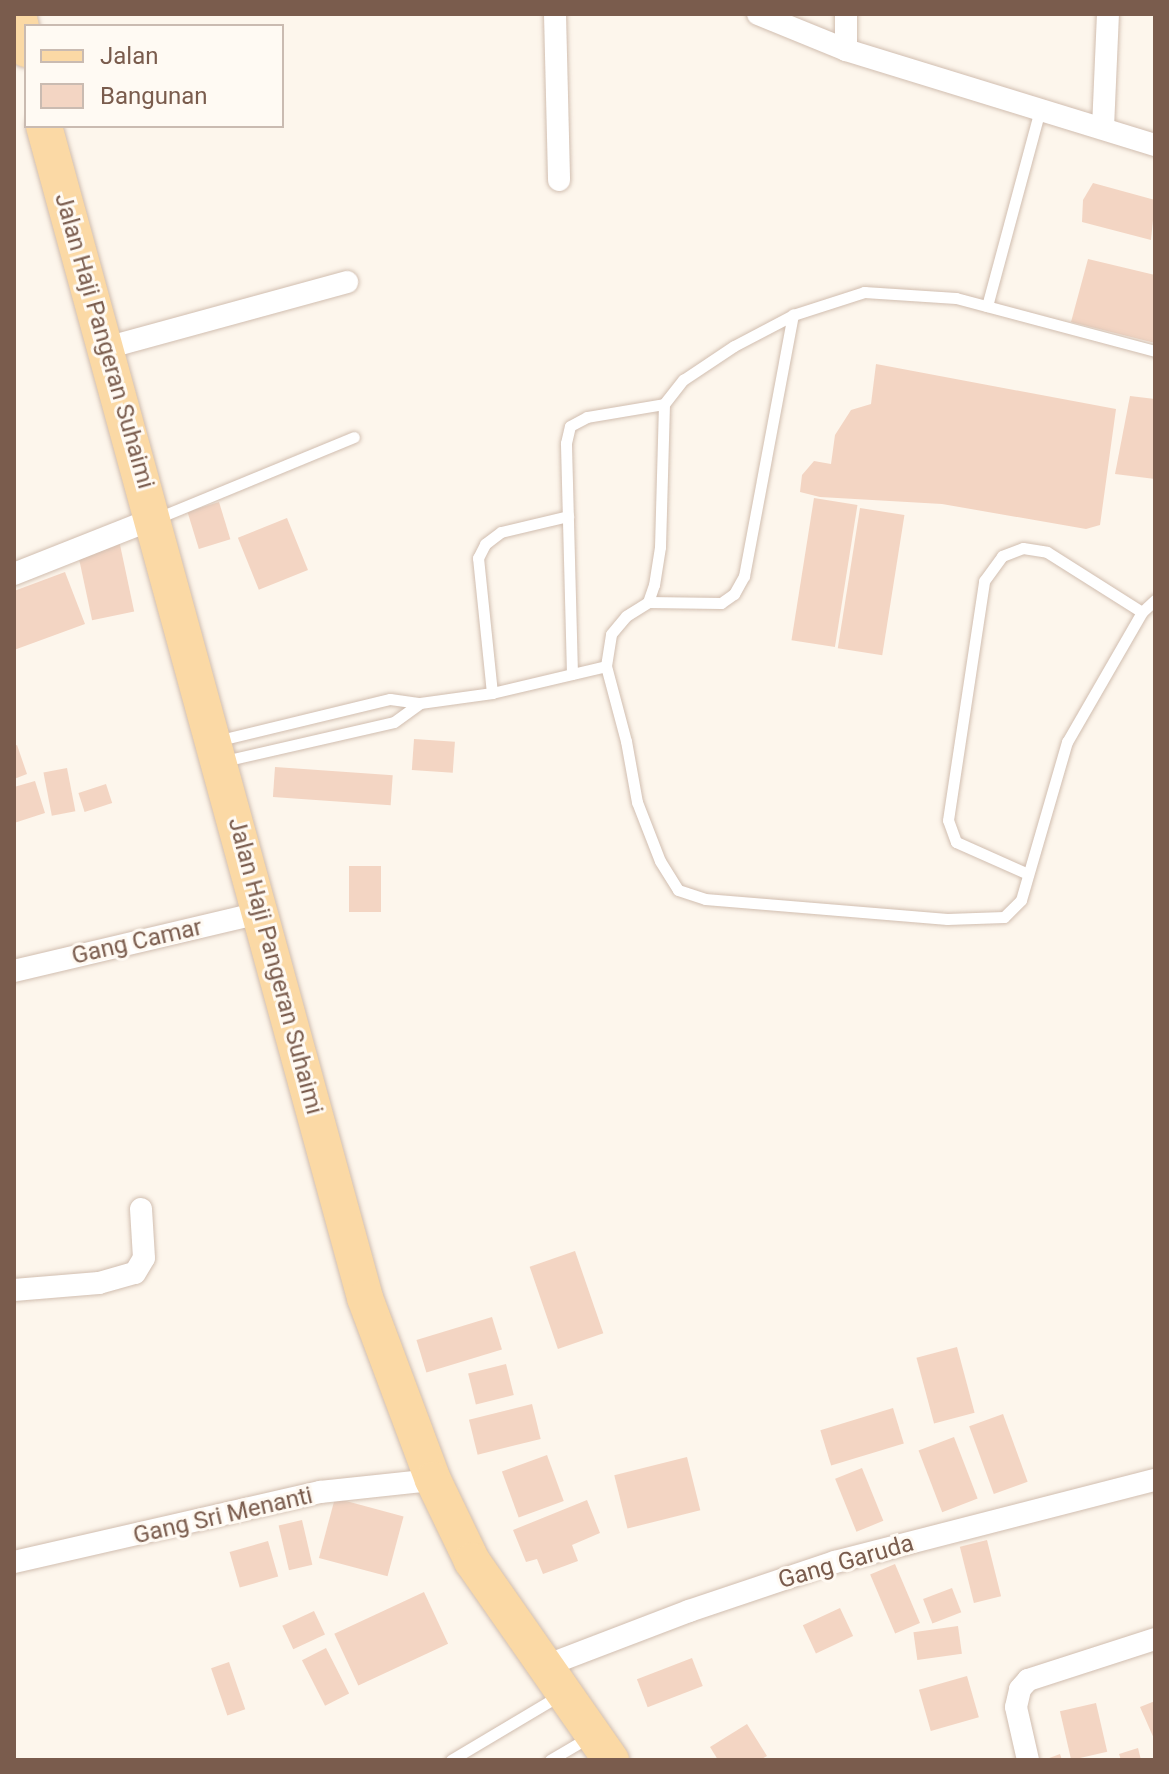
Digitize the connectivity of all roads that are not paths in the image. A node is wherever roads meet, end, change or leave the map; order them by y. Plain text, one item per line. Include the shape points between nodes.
1 (18, 14) edge
2 (555, 14) edge
3 (758, 14) edge
4 (846, 14) edge
5 (1108, 14) edge
6 (24, 40) edge
7 (846, 50) junction
8 (1040, 109) junction
9 (45, 128) edge
10 (1103, 128) junction
11 (1155, 145) edge
12 (559, 180) dead end
13 (347, 282) dead end
14 (987, 306) junction
15 (793, 315) junction
16 (106, 348) junction
17 (1155, 351) edge
18 (664, 404) junction
19 (354, 437) dead end
20 (568, 516) junction
21 (153, 519) junction
22 (14, 574) edge
23 (1155, 600) edge
24 (648, 602) junction
25 (1142, 612) junction
26 (606, 666) junction
27 (572, 674) junction
28 (492, 693) junction
29 (420, 703) junction
30 (217, 752) junction
31 (1028, 874) junction
32 (260, 913) junction
33 (14, 971) edge
34 (141, 1209) dead end
35 (14, 1290) edge
36 (433, 1480) junction
37 (1155, 1480) edge
38 (14, 1562) edge
39 (1155, 1639) edge
40 (554, 1679) junction
41 (602, 1747) edge
42 (451, 1760) edge
43 (550, 1760) edge
44 (1028, 1760) edge

1 - 6 main road
2 - 12 street
3 - 7 street
4 - 7 street
5 - 10 street
7 - 8 street
8 - 10 street
8 - 14 lane
9 - 16 main road, Jalan Haji Pangeran Suhaimi
10 - 11 street
13 - 16 street
14 - 15 lane via 956,298 864,292
14 - 17 lane
15 - 18 lane via 683,380
15 - 24 lane via 744,576 734,594 721,603
16 - 21 main road, Jalan Haji Pangeran Suhaimi
18 - 20 lane via 587,417 570,426
18 - 24 lane via 660,547
19 - 21 lane
20 - 27 lane
20 - 28 lane via 501,532 485,544 478,558
21 - 22 street
21 - 30 main road, Jalan Haji Pangeran Suhaimi
23 - 25 lane
24 - 26 lane via 611,634
25 - 31 lane via 1067,742
25 - 31 lane via 1047,552 1023,548 1002,556 984,581 948,820 956,842
26 - 27 lane
26 - 31 lane via 637,802 660,861 678,890 705,899 947,919 1004,917 1021,900
27 - 28 lane
28 - 29 lane
29 - 30 lane via 390,699
29 - 30 lane via 394,722
30 - 32 main road, Jalan Haji Pangeran Suhaimi
32 - 33 street, Gang Camar
32 - 36 main road, Jalan Haji Pangeran Suhaimi via 365,1298
34 - 35 street via 144,1258 135,1273 99,1283
36 - 38 street, Gang Sri Menanti via 320,1492
36 - 40 main road, Jalan Haji Pangeran Suhaimi via 472,1561
37 - 40 street, Gang Garuda via 835,1562 689,1611
39 - 44 street via 1028,1680 1016,1707
40 - 41 main road, Jalan Haji Pangeran Suhaimi
40 - 42 lane
41 - 43 lane

